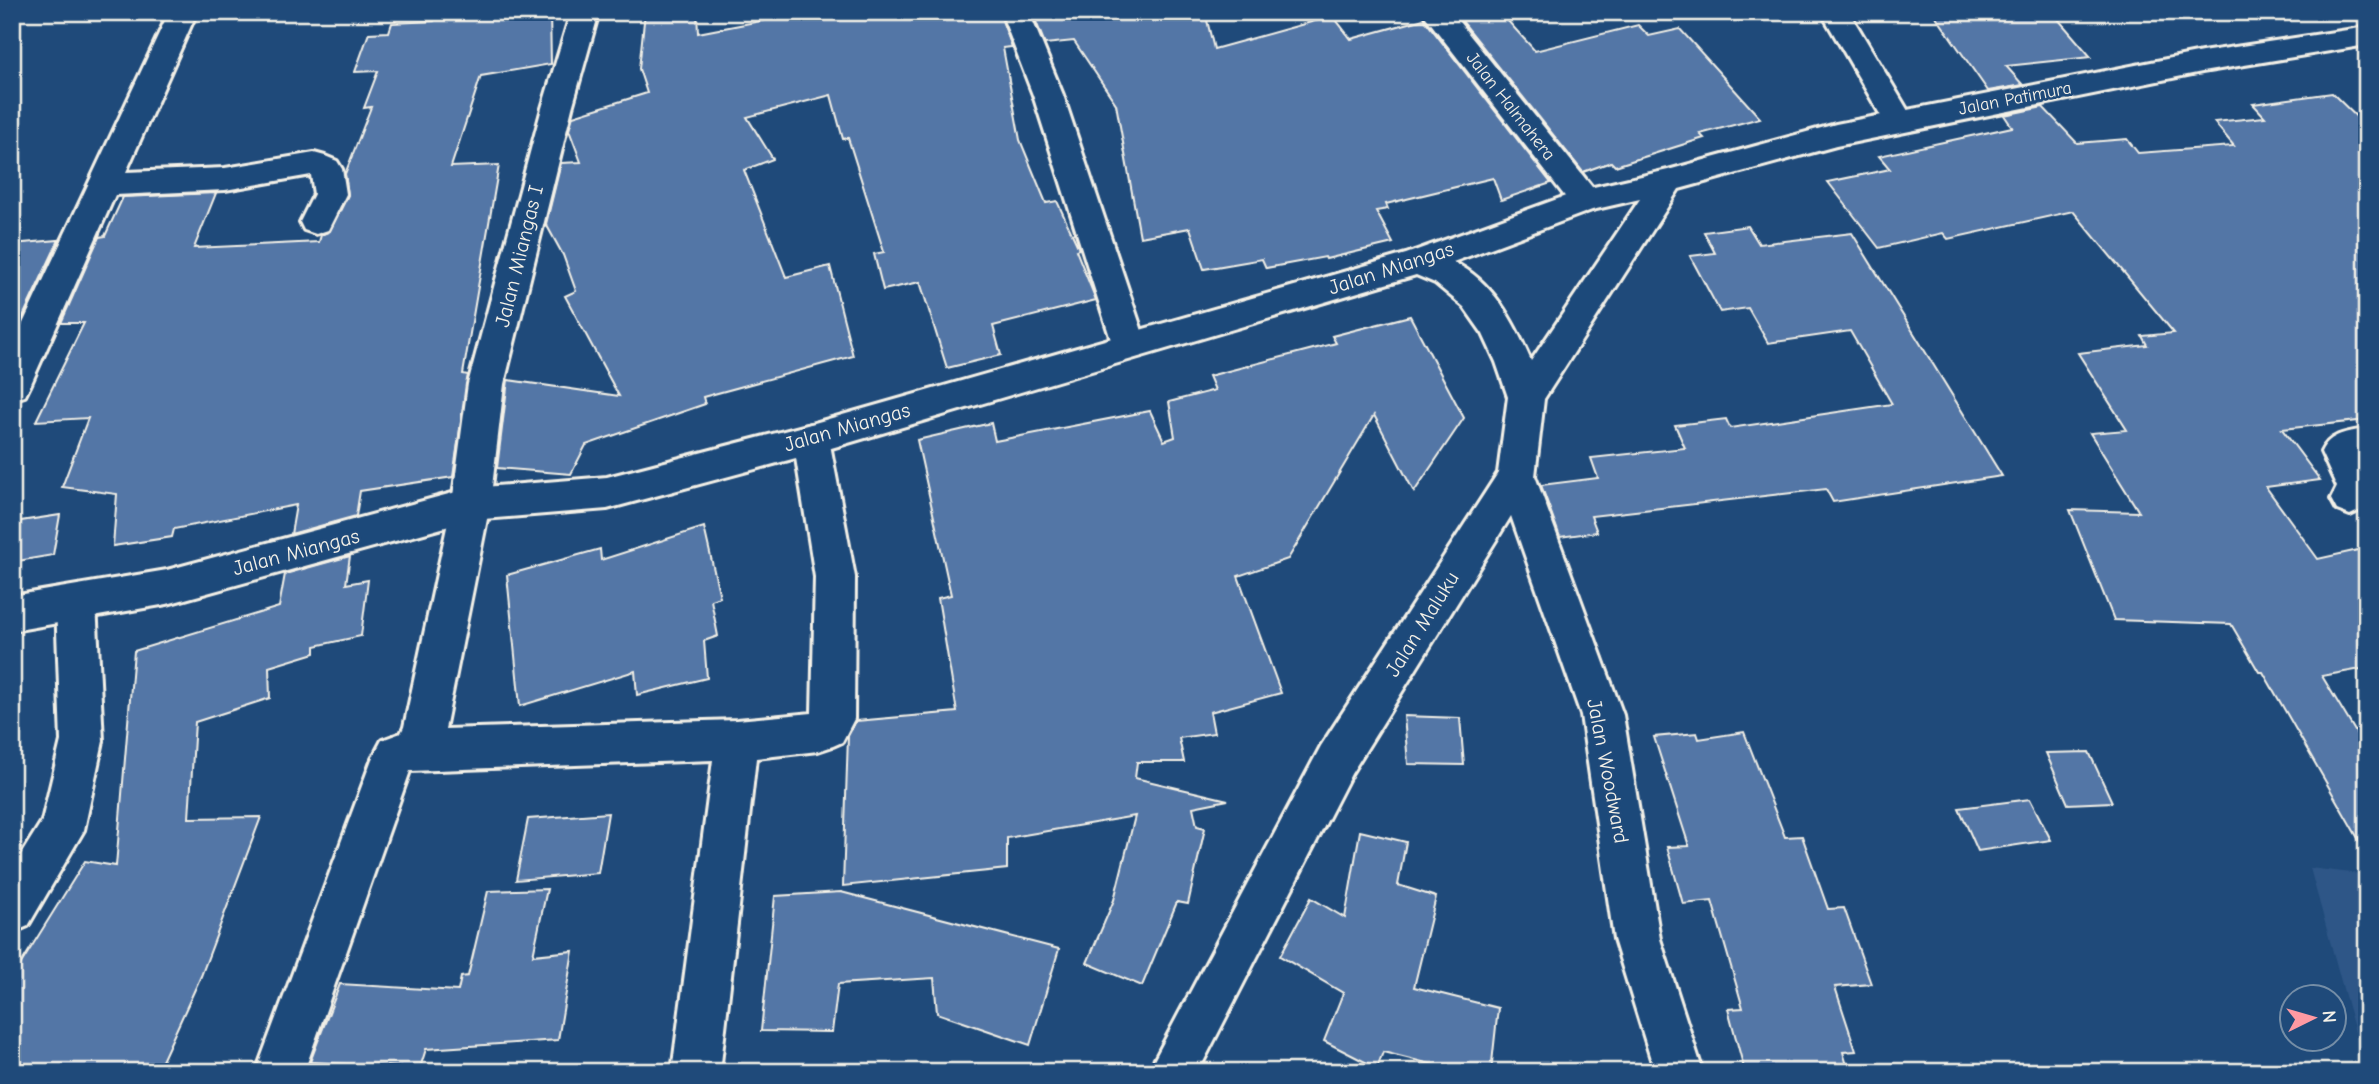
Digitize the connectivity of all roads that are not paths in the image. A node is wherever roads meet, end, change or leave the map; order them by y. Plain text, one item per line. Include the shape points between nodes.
1 (183, 12) edge
2 (585, 12) edge
3 (1015, 12) edge
4 (1436, 12) edge
5 (1835, 12) edge
6 (2367, 36) edge
7 (1899, 121) junction
8 (1668, 181) junction
9 (105, 184) junction
10 (1585, 200) junction
11 (316, 222) dead end
12 (1416, 262) junction
13 (1130, 346) junction
14 (12, 386) edge
15 (1526, 397) junction
16 (811, 439) junction
17 (2367, 444) edge
18 (1516, 476) junction
19 (2350, 499) dead end
20 (471, 504) junction
21 (76, 603) junction
22 (12, 614) edge
23 (737, 740) junction
24 (415, 750) junction
25 (12, 911) edge
26 (280, 1072) edge
27 (696, 1072) edge
28 (1172, 1072) edge
29 (1679, 1072) edge

1 - 9 street
2 - 20 street, Jalan Miangas I via 486,383
3 - 13 street via 1048,95
4 - 10 street, Jalan Halmahera
5 - 7 street
6 - 7 street, Jalan Patimura via 2202,62
7 - 8 street, Jalan Patimura
8 - 10 street, Jalan Miangas
8 - 15 street, Jalan Maluku
9 - 11 street via 225,179 314,164 326,169 330,194
9 - 14 street
10 - 12 street, Jalan Miangas
12 - 13 street, Jalan Miangas
12 - 15 street via 1447,274 1485,306 1513,359
13 - 16 street, Jalan Miangas
15 - 18 street, Jalan Maluku
16 - 20 street, Jalan Miangas via 607,493
16 - 23 street via 835,577 833,719 818,732
17 - 19 street via 2339,452 2358,491
18 - 28 street, Jalan Maluku via 1336,760
18 - 29 street, Jalan Woodward via 1602,715 1637,939
20 - 21 street, Jalan Miangas via 167,587
20 - 24 street, Jalan Miangas I via 425,728
21 - 22 street, Jalan Miangas
21 - 25 street via 82,741 74,784 62,830
23 - 24 street
23 - 27 street
24 - 26 street via 393,759

